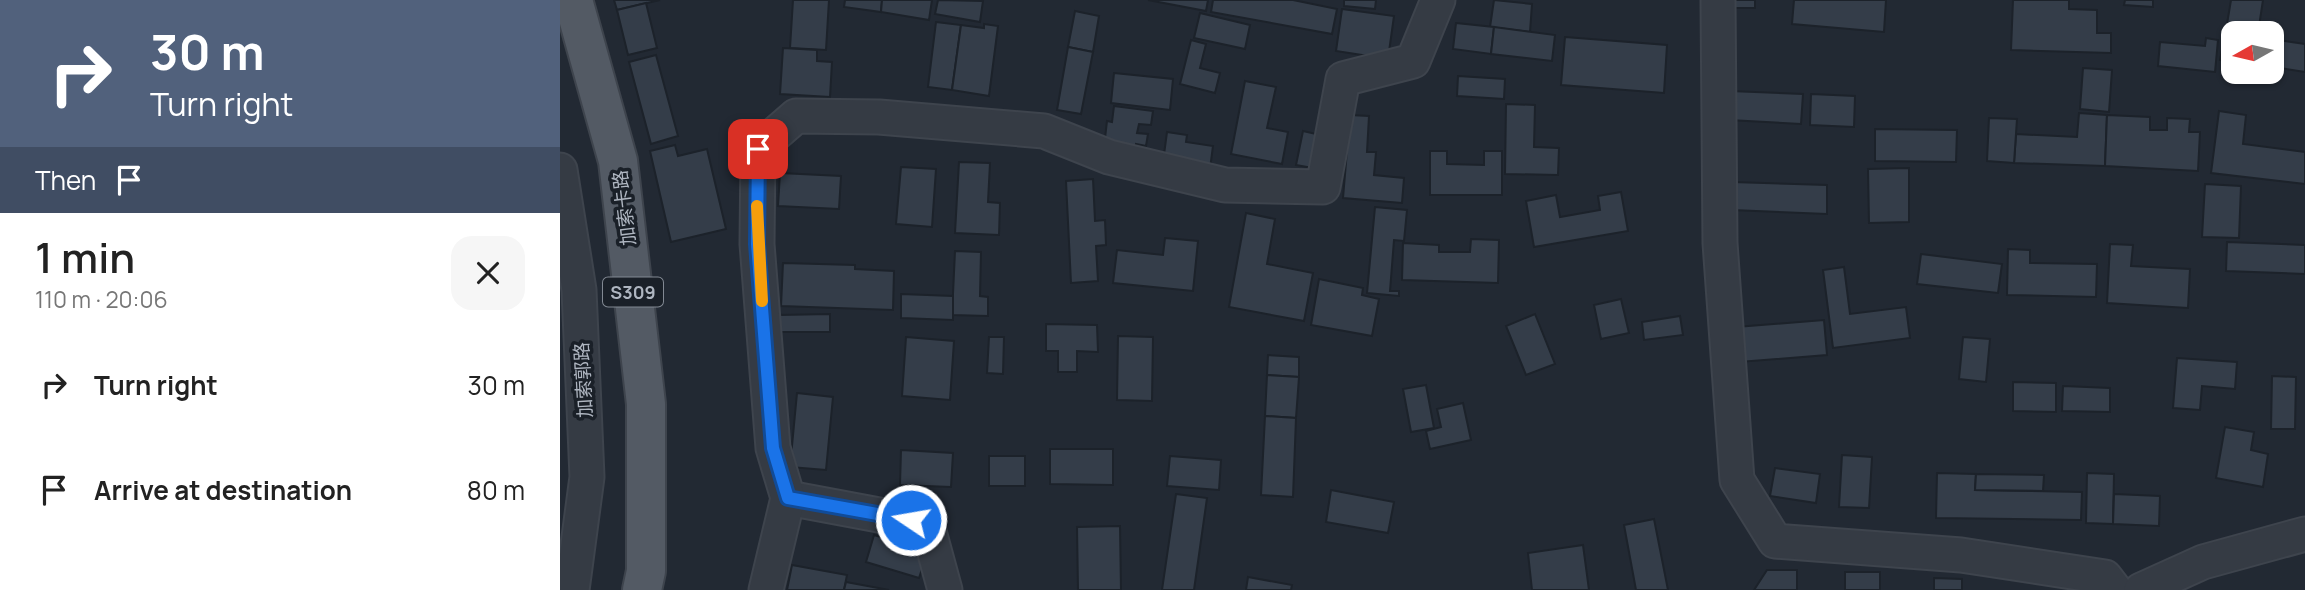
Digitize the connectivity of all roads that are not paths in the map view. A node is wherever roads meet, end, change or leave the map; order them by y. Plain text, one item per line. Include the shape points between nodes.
1 (573, 0) edge
2 (1438, 0) edge
3 (1718, 0) edge
4 (560, 170) edge
5 (567, 261) edge
6 (788, 498) junction
7 (2305, 534) edge
8 (572, 590) edge
9 (642, 590) edge
10 (766, 590) edge
11 (945, 590) edge
12 (2115, 590) edge
13 (2141, 590) edge

1 - 9 main road, 加索卡路 / S309 via 618,162 646,404 646,571
2 - 6 street via 1413,61 1343,79 1322,187 1224,185 1109,157 1044,131 879,117 796,116 758,149 757,244 773,448
3 - 12 street via 1720,243 1737,480 1775,541 1961,555 2105,577
4 - 5 street, 加索郭路
5 - 8 street, 加索郭路 via 579,290 587,477
6 - 10 street
6 - 11 street via 928,524
7 - 13 street via 2203,562

